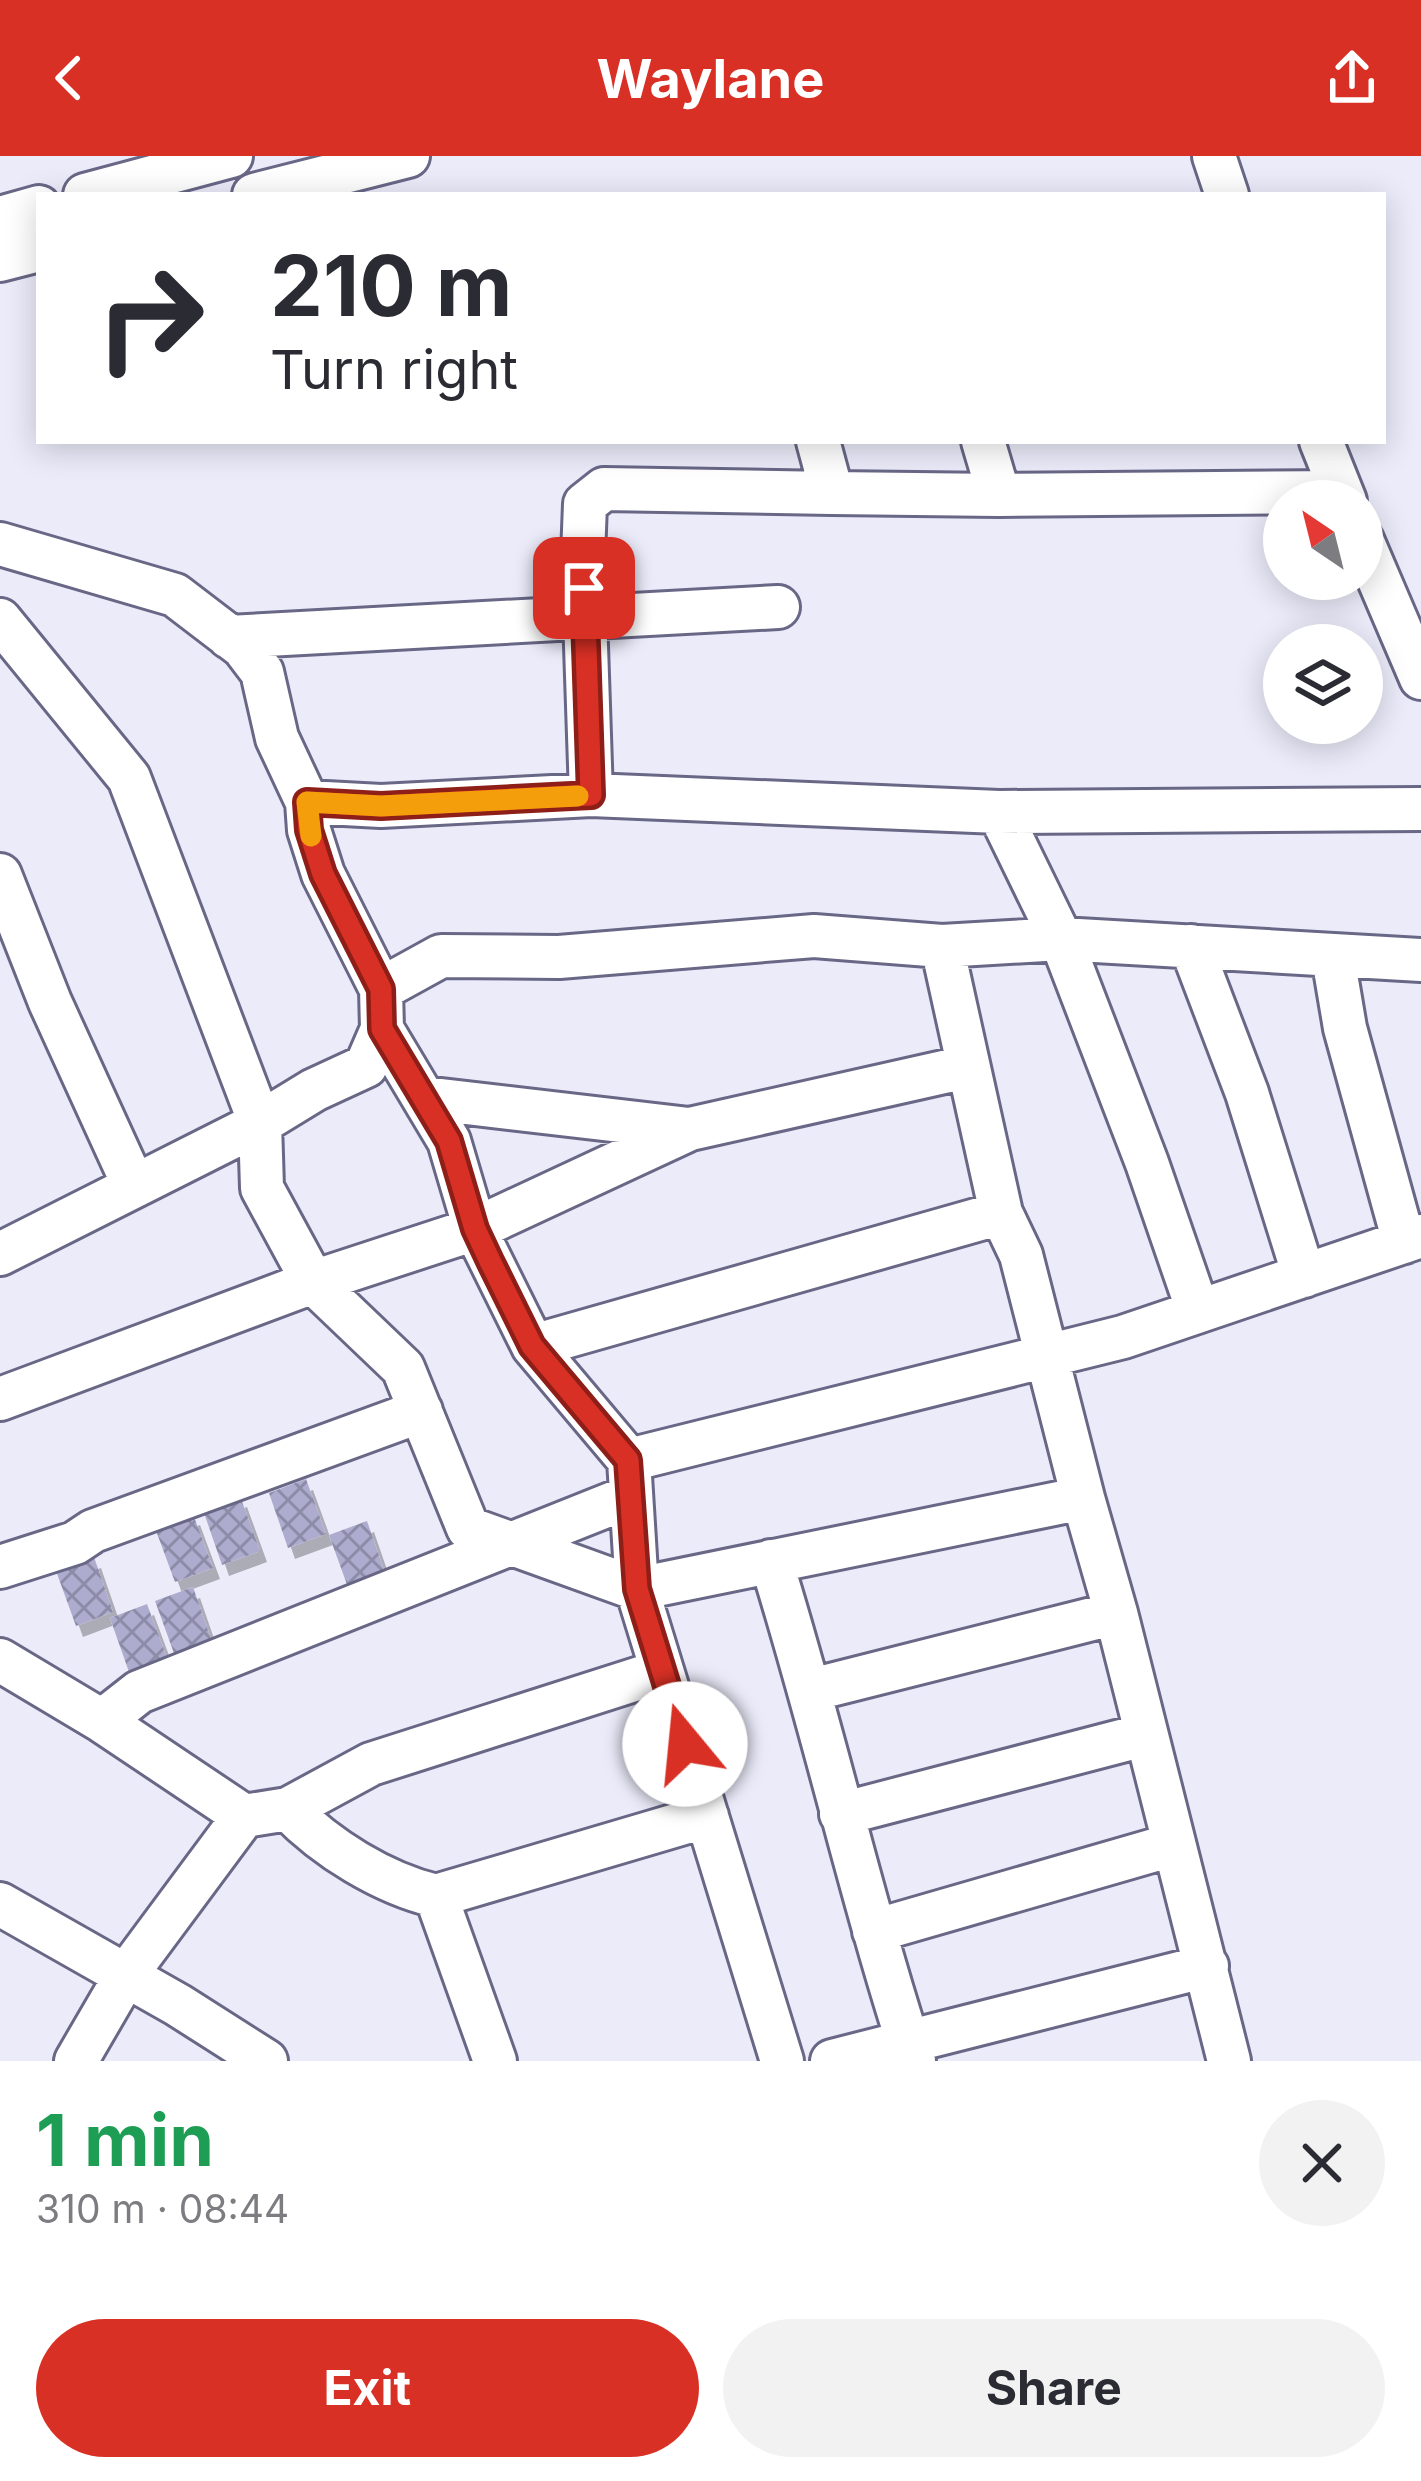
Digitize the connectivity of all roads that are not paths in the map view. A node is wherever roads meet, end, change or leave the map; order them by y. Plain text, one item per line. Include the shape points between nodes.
1 (231, 156) edge
2 (408, 156) edge
3 (96, 192) edge
4 (266, 192) edge
5 (36, 208) edge
6 (0, 218) edge
7 (36, 251) edge
8 (0, 260) edge
9 (819, 444) edge
10 (984, 444) edge
11 (1322, 444) edge
12 (1337, 480) edge
13 (832, 493) junction
14 (999, 495) junction
15 (1263, 496) edge
16 (0, 544) edge
17 (1383, 589) edge
18 (778, 608) dead end
19 (0, 620) edge
20 (586, 620) junction
21 (229, 637) junction
22 (1421, 678) edge
23 (591, 795) junction
24 (307, 802) junction
25 (1421, 809) edge
26 (999, 812) junction
27 (0, 875) edge
28 (1061, 939) junction
29 (942, 946) junction
30 (1191, 946) junction
31 (1333, 957) junction
32 (1421, 960) edge
33 (382, 1009) junction
34 (965, 1067) junction
35 (424, 1098) junction
36 (260, 1123) junction
37 (690, 1130) junction
38 (134, 1186) junction
39 (1000, 1213) junction
40 (475, 1229) junction
41 (1413, 1239) edge
42 (0, 1254) edge
43 (1304, 1276) junction
44 (313, 1282) junction
45 (1198, 1311) junction
46 (532, 1346) junction
47 (1047, 1355) junction
48 (0, 1400) edge
49 (421, 1412) junction
50 (630, 1478) junction
51 (1083, 1498) junction
52 (513, 1544) junction
53 (772, 1562) junction
54 (0, 1567) edge
55 (637, 1589) junction
56 (1116, 1613) junction
57 (0, 1660) edge
58 (662, 1671) junction
59 (811, 1690) junction
60 (102, 1721) junction
61 (1144, 1735) junction
62 (287, 1809) junction
63 (841, 1814) junction
64 (244, 1816) junction
65 (707, 1816) junction
66 (1172, 1845) junction
67 (436, 1896) junction
68 (0, 1904) edge
69 (874, 1931) junction
70 (1207, 1966) junction
71 (126, 1975) junction
72 (213, 2046) edge
73 (911, 2052) edge
74 (76, 2061) edge
75 (266, 2061) edge
76 (495, 2061) edge
77 (782, 2061) edge
78 (832, 2061) edge
79 (1229, 2061) edge

1 - 3 street
2 - 4 street
5 - 6 street
7 - 8 street
9 - 13 street
10 - 14 street
11 - 12 street
13 - 14 street
13 - 20 street via 604,489 585,504
14 - 15 street
16 - 21 street via 175,595
17 - 22 street
18 - 20 street
19 - 36 street via 129,778
20 - 21 street
20 - 23 street
21 - 24 street via 262,672 277,738
23 - 24 street
23 - 26 street
24 - 33 street via 323,874
25 - 26 street
26 - 28 street
27 - 38 street
28 - 29 street
28 - 30 street
28 - 45 street
29 - 33 street via 814,936 559,957 441,956
29 - 34 street
30 - 31 street
30 - 43 street
31 - 32 street
31 - 41 street via 1346,1028
33 - 35 street
33 - 36 street via 366,1066
34 - 37 street
34 - 39 street
35 - 37 street
35 - 40 street via 449,1141
36 - 38 street
36 - 44 street via 262,1188
37 - 40 street
38 - 42 street
39 - 46 street
39 - 47 street via 1021,1256
40 - 44 street
40 - 46 street
41 - 43 street
43 - 45 street
44 - 48 street
44 - 49 street via 403,1368
45 - 47 street
46 - 50 street
47 - 50 street
47 - 51 street
49 - 52 street via 468,1528
49 - 54 street
50 - 52 street
50 - 55 street
51 - 53 street
51 - 56 street
52 - 55 street
52 - 60 street via 139,1692
53 - 55 street
53 - 59 street
55 - 58 street
56 - 59 street
56 - 61 street
57 - 60 street
58 - 62 street via 371,1764
58 - 65 street
59 - 63 street
60 - 64 street
61 - 63 street
61 - 66 street
62 - 64 street
62 - 67 street via 313,1835 408,1889
63 - 69 street
64 - 71 street
65 - 67 street
65 - 77 street
66 - 69 street
66 - 70 street
67 - 76 street
68 - 71 street
69 - 73 street
70 - 73 street
70 - 79 street
71 - 72 street
71 - 74 street
72 - 75 street
73 - 78 street

